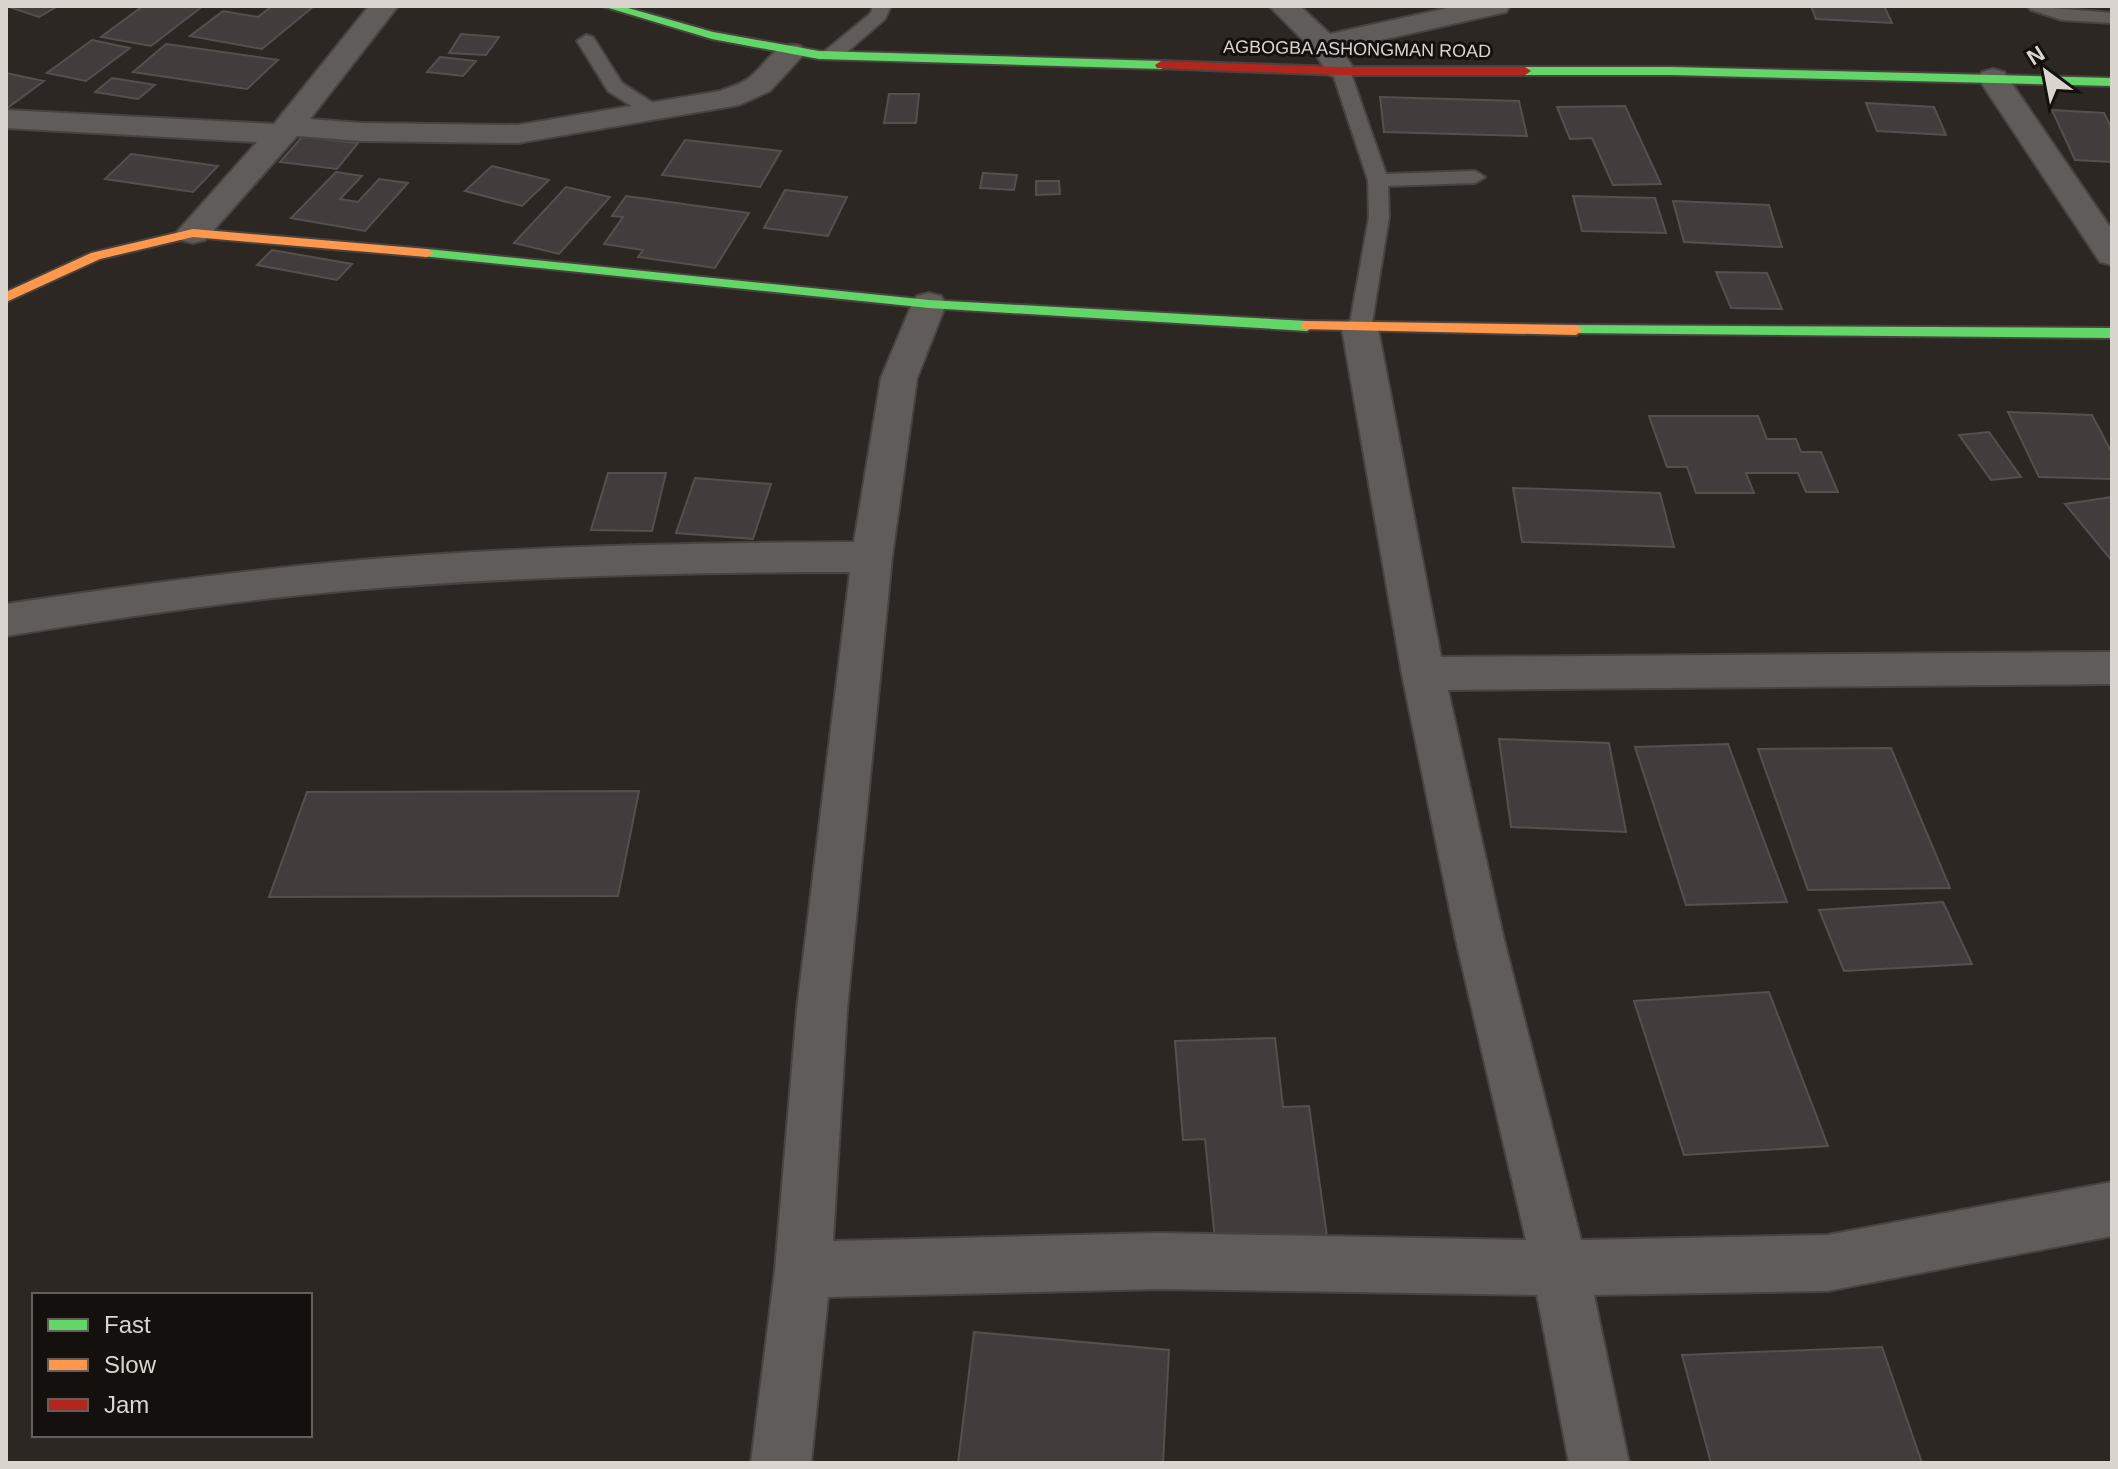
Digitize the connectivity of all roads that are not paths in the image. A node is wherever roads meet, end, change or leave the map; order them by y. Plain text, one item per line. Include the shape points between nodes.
1 (384, 6) edge
2 (608, 6) edge
3 (882, 6) edge
4 (1283, 6) edge
5 (1496, 6) edge
6 (2037, 6) edge
7 (2112, 18) edge
8 (586, 41) dead end
9 (1324, 44) junction
10 (791, 52) junction
11 (832, 55) junction
12 (1341, 71) junction
13 (1993, 78) junction
14 (2112, 82) edge
15 (654, 112) junction
16 (6, 119) edge
17 (285, 130) junction
18 (1475, 177) dead end
19 (1378, 180) junction
20 (193, 233) junction
21 (2112, 255) edge
22 (6, 298) edge
23 (929, 304) junction
24 (1360, 329) junction
25 (2112, 333) edge
26 (872, 557) junction
27 (6, 620) edge
28 (2112, 668) edge
29 (1423, 674) junction
30 (2112, 1209) edge
31 (1560, 1268) junction
32 (803, 1270) junction
33 (781, 1463) edge
34 (1599, 1463) edge

1 - 17 street
2 - 10 street, AGBOGBA ASHONGMAN ROAD
3 - 11 lane via 879,15
4 - 9 street
5 - 9 street
6 - 7 lane via 2072,17
8 - 15 lane via 615,87
9 - 12 street
10 - 11 street, AGBOGBA ASHONGMAN ROAD
10 - 15 street via 749,92
11 - 12 street, AGBOGBA ASHONGMAN ROAD
12 - 13 street, AGBOGBA ASHONGMAN ROAD
12 - 19 lane
13 - 14 street, AGBOGBA ASHONGMAN ROAD
13 - 21 street
15 - 17 street via 518,134
16 - 17 street via 128,128
17 - 20 street
18 - 19 lane
19 - 24 lane via 1379,217
20 - 22 street via 94,255
20 - 23 street
23 - 24 street
23 - 26 street via 899,378
24 - 25 street
24 - 29 street
26 - 27 street via 717,557 427,570 183,594
26 - 32 street via 822,1009
28 - 29 street
29 - 31 street via 1480,940
30 - 31 street via 1827,1263
31 - 32 street via 1160,1261
31 - 34 street
32 - 33 street

